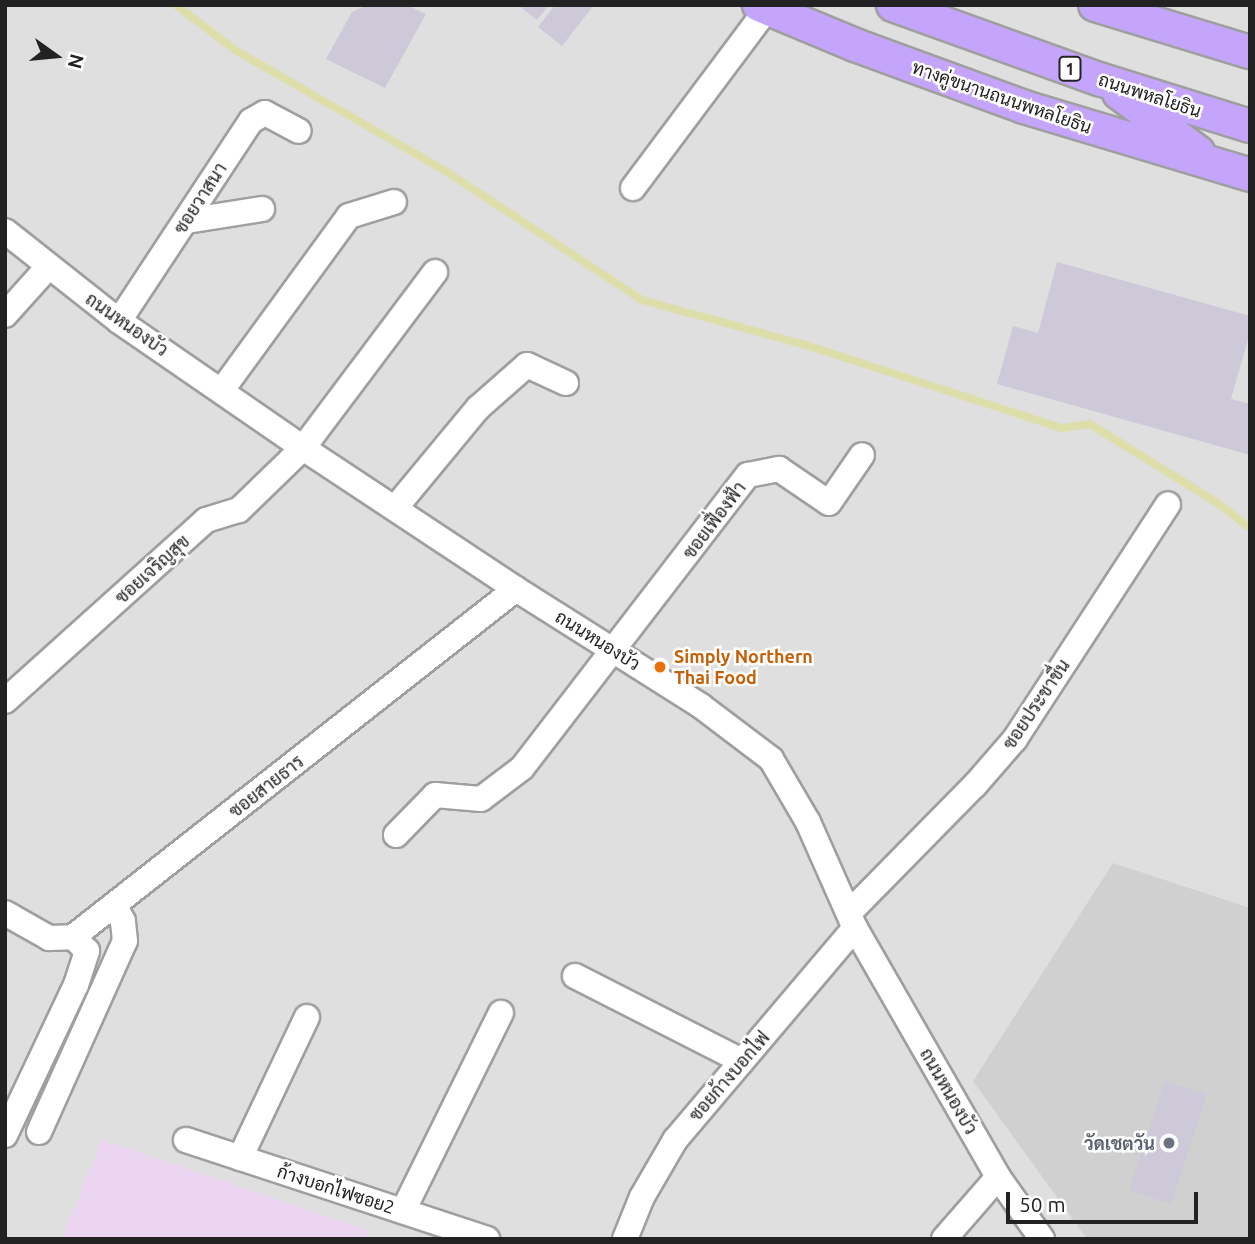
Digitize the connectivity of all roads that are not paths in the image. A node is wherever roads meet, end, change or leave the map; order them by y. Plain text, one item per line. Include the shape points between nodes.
1 (893, 5) edge
2 (1094, 5) edge
3 (763, 7) edge
4 (1250, 52) edge
5 (1099, 79) junction
6 (1250, 126) edge
7 (299, 131) dead end
8 (1219, 168) junction
9 (1250, 175) edge
10 (633, 188) dead end
11 (394, 202) dead end
12 (262, 209) dead end
13 (186, 221) junction
14 (5, 231) edge
15 (48, 267) junction
16 (435, 272) dead end
17 (5, 315) edge
18 (119, 321) junction
19 (566, 383) dead end
20 (222, 390) junction
21 (303, 448) junction
22 (862, 455) dead end
23 (1168, 504) dead end
24 (396, 507) junction
25 (516, 589) junction
26 (614, 650) junction
27 (5, 701) edge
28 (396, 835) dead end
29 (114, 905) junction
30 (5, 913) edge
31 (852, 920) junction
32 (73, 937) junction
33 (575, 976) dead end
34 (501, 1013) dead end
35 (307, 1017) dead end
36 (51, 1038) junction
37 (76, 1050) junction
38 (742, 1061) junction
39 (40, 1132) dead end
40 (5, 1135) edge
41 (186, 1140) dead end
42 (240, 1157) junction
43 (999, 1177) junction
44 (402, 1211) junction
45 (486, 1239) edge
46 (625, 1239) edge
47 (944, 1239) edge
48 (1042, 1239) edge

1 - 5 main road, ถนนพหลโยธิน / 1
2 - 4 main road
3 - 8 main road, ทางคู่ขนานถนนพหลโยธิน via 1024,107
3 - 10 street
5 - 6 main road, ถนนพหลโยธิน / 1
5 - 8 main road
7 - 13 street, ซอยวาสนา via 265,113 251,121
8 - 9 main road, ทางคู่ขนานถนนพหลโยธิน
11 - 20 street via 349,216
12 - 13 street
13 - 18 street, ซอยวาสนา
14 - 15 street, ถนนหนองบัว
15 - 17 street
15 - 18 street, ถนนหนองบัว
16 - 21 street, ซอยเจริญสุข
18 - 20 street, ถนนหนองบัว
19 - 24 street via 527,365 478,408
20 - 21 street, ถนนหนองบัว
21 - 24 street, ถนนหนองบัว
21 - 27 street, ซอยเจริญสุข via 239,510 206,520
22 - 26 street, ซอยเฟื่องฟ้า via 829,503 779,469 748,475
23 - 31 street, ซอยประชาชื่น via 1015,739
24 - 25 street, ถนนหนองบัว
25 - 26 street, ถนนหนองบัว
25 - 29 street, ซอยสายธาร
26 - 28 street via 522,768 481,799 435,795
26 - 31 street, ถนนหนองบัว via 702,706 771,759 808,822
29 - 32 street, ซอยสายธาร
29 - 37 street via 123,921 125,942
30 - 32 street via 49,938
31 - 38 street, ซอยก้างบอกไฟ
31 - 43 street, ถนนหนองบัว
32 - 36 street via 87,951
33 - 38 street
34 - 44 street
35 - 42 street
36 - 37 street
36 - 40 street
37 - 39 street
38 - 46 street, ซอยก้างบอกไฟ via 675,1140 642,1197
41 - 42 street, ก้างบอกไฟซอย2
42 - 44 street, ก้างบอกไฟซอย2
43 - 47 street
43 - 48 street, ถนนหนองบัว
44 - 45 street, ก้างบอกไฟซอย2

